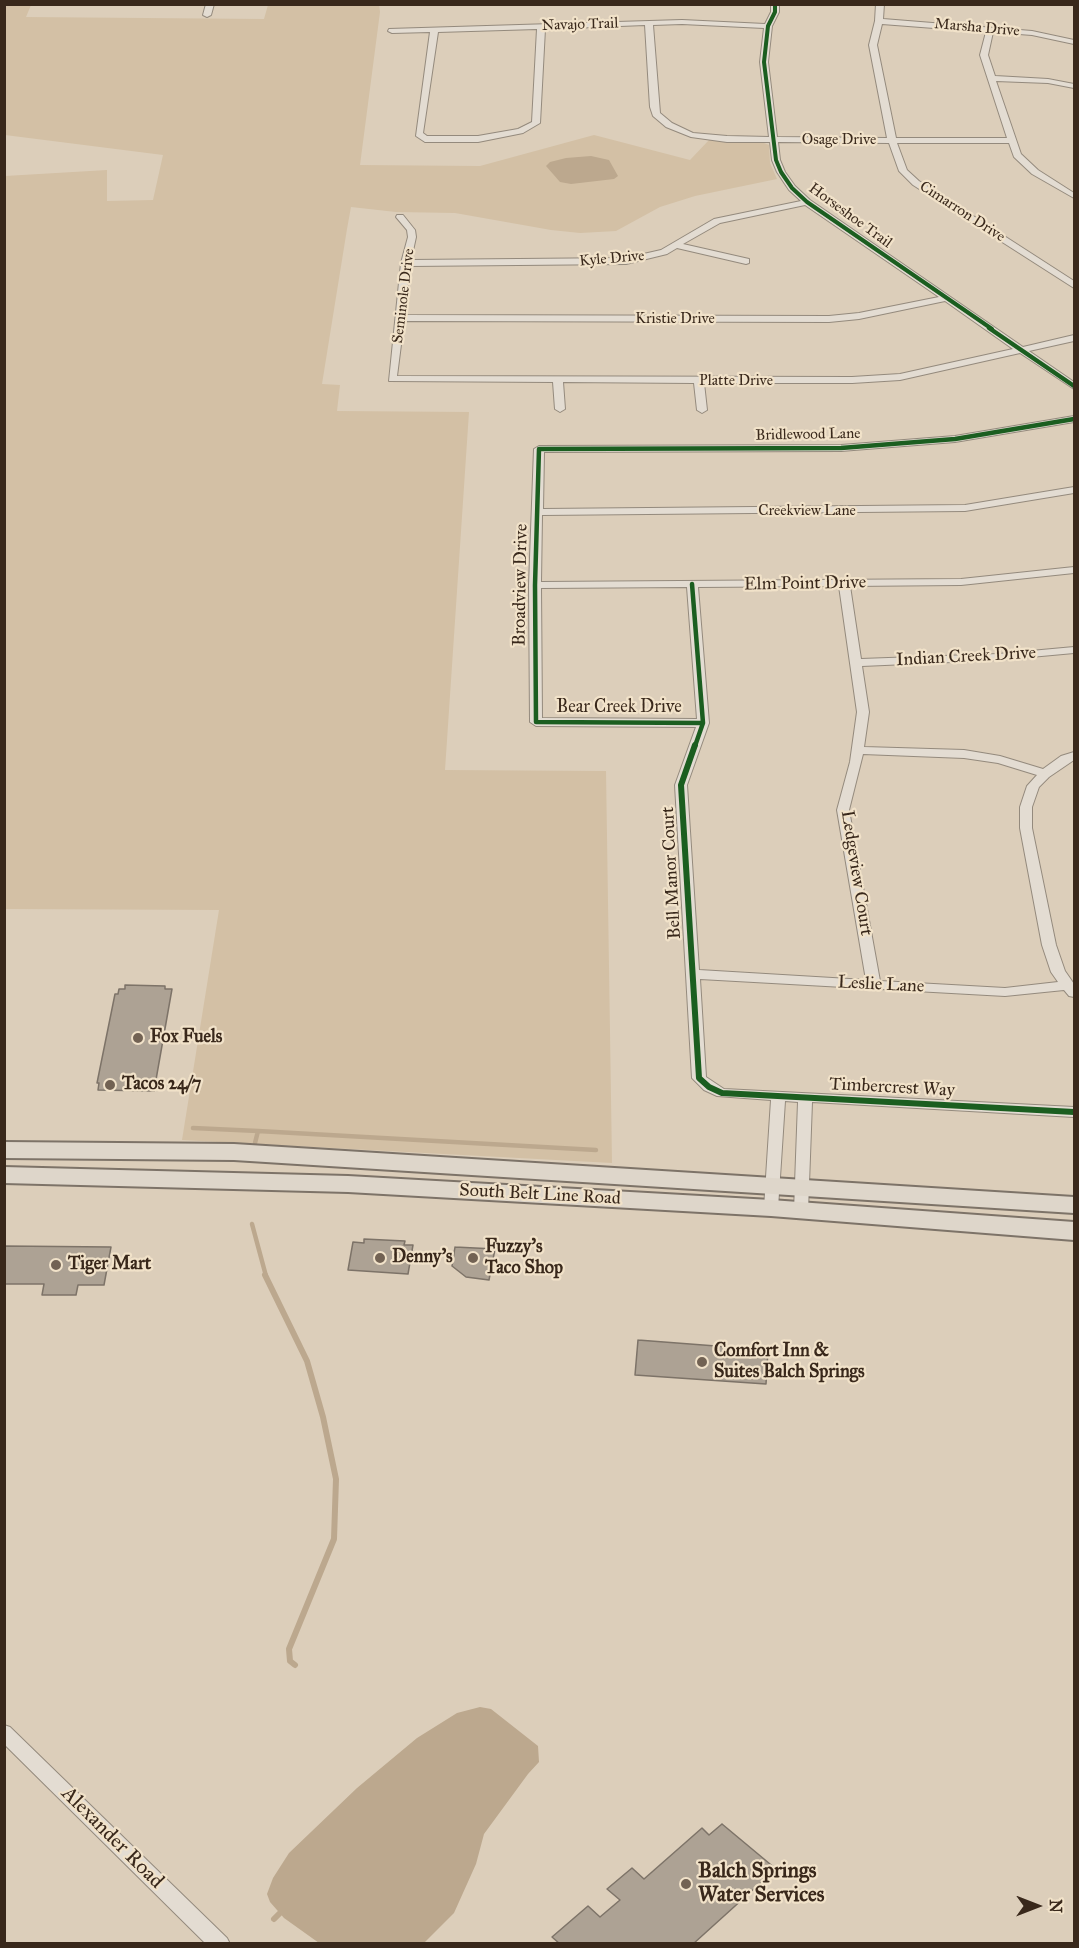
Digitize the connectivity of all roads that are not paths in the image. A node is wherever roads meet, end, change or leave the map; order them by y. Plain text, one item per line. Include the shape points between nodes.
1 (210, 4) edge
2 (775, 4) edge
3 (880, 4) edge
4 (207, 15) dead end
5 (879, 21) junction
6 (649, 23) junction
7 (768, 26) junction
8 (540, 27) junction
9 (990, 29) junction
10 (434, 30) junction
11 (392, 32) dead end
12 (1074, 42) edge
13 (991, 78) junction
14 (1074, 86) edge
15 (774, 140) junction
16 (892, 140) junction
17 (1011, 141) junction
18 (1074, 196) edge
19 (807, 202) junction
20 (400, 216) dead end
21 (676, 245) junction
22 (746, 261) dead end
23 (406, 263) junction
24 (1074, 285) edge
25 (948, 298) junction
26 (401, 318) junction
27 (1074, 338) edge
28 (1023, 350) junction
29 (392, 379) joint
30 (558, 381) junction
31 (699, 381) junction
32 (1074, 386) edge
33 (560, 409) dead end
34 (702, 410) dead end
35 (1074, 419) edge
36 (539, 449) joint
37 (1074, 490) edge
38 (537, 512) junction
39 (1074, 570) edge
40 (844, 583) junction
41 (536, 585) junction
42 (692, 585) junction
43 (1074, 650) edge
44 (856, 663) junction
45 (536, 722) joint
46 (703, 723) junction
47 (857, 750) junction
48 (1074, 756) edge
49 (1045, 774) junction
50 (693, 974) junction
51 (874, 984) junction
52 (1071, 989) edge
53 (709, 1087) joint
54 (778, 1097) junction
55 (805, 1099) junction
56 (1074, 1112) edge
57 (4, 1150) edge
58 (164, 1151) junction
59 (350, 1172) junction
60 (4, 1175) edge
61 (159, 1178) junction
62 (771, 1196) junction
63 (801, 1198) junction
64 (1074, 1205) edge
65 (1074, 1232) edge
66 (4, 1732) edge
67 (219, 1944) edge

1 - 4 street
2 - 7 street, Horseshoe Trail
3 - 5 street, Cimarron Drive
5 - 9 street, Marsha Drive
5 - 16 street, Cimarron Drive via 873,45 874,62
6 - 7 street, Navajo Trail
6 - 8 street, Navajo Trail
6 - 15 street, Osage Drive via 654,107 662,120 691,135
7 - 15 street, Horseshoe Trail via 764,62
8 - 10 street, Navajo Trail
8 - 10 street via 536,123 520,131 488,137 425,139 419,134
9 - 12 street, Marsha Drive
9 - 13 street via 984,55
10 - 11 street, Navajo Trail
13 - 14 street
13 - 17 street
15 - 16 street, Osage Drive
15 - 19 street, Horseshoe Trail via 781,172
16 - 17 street, Osage Drive
16 - 24 street, Cimarron Drive via 903,171 916,183
17 - 18 street via 1017,155 1035,172
19 - 21 street, Kyle Drive via 717,221
19 - 25 street, Horseshoe Trail
20 - 23 street, Seminole Drive via 411,230
21 - 22 street
21 - 23 street, Kyle Drive via 646,258 604,263
23 - 26 street, Seminole Drive
25 - 26 street, Kristie Drive via 829,319
25 - 28 street, Horseshoe Trail
26 - 29 street, Seminole Drive
27 - 28 street, Platte Drive
28 - 31 street, Platte Drive via 900,377
28 - 32 street, Horseshoe Trail
29 - 30 street, Platte Drive
30 - 31 street, Platte Drive
30 - 33 street
31 - 34 street
35 - 36 street, Bridlewood Lane via 955,439 841,448
36 - 38 street, Broadview Drive
37 - 38 street, Creekview Lane via 965,508
38 - 41 street, Broadview Drive
39 - 40 street, Elm Point Drive via 961,582
40 - 42 street, Elm Point Drive
40 - 44 street, Ledgeview Court
41 - 42 street, Elm Point Drive
41 - 45 street, Broadview Drive
42 - 46 street, Bell Manor Court
43 - 44 street, Indian Creek Drive
44 - 47 street, Ledgeview Court via 862,712
45 - 46 street, Bear Creek Drive
46 - 50 street, Bell Manor Court via 681,785
47 - 49 street via 964,754
47 - 51 street, Ledgeview Court via 843,810
48 - 49 street
49 - 52 street via 1034,786 1026,807 1026,828 1049,945 1058,972
50 - 51 street, Leslie Lane
50 - 53 street, Bell Manor Court via 699,1078
51 - 52 street, Leslie Lane via 1005,992
53 - 54 street, Timbercrest Way via 722,1093
54 - 55 street, Timbercrest Way
54 - 62 street
55 - 56 street, Timbercrest Way
55 - 63 street
57 - 58 main road, South Belt Line Road
58 - 59 main road, South Belt Line Road via 234,1152
58 - 61 main road
59 - 61 main road, South Belt Line Road
59 - 62 main road, South Belt Line Road
60 - 61 main road, South Belt Line Road
62 - 63 main road, South Belt Line Road
63 - 64 main road, South Belt Line Road
63 - 65 main road, South Belt Line Road
66 - 67 street, Alexander Road

